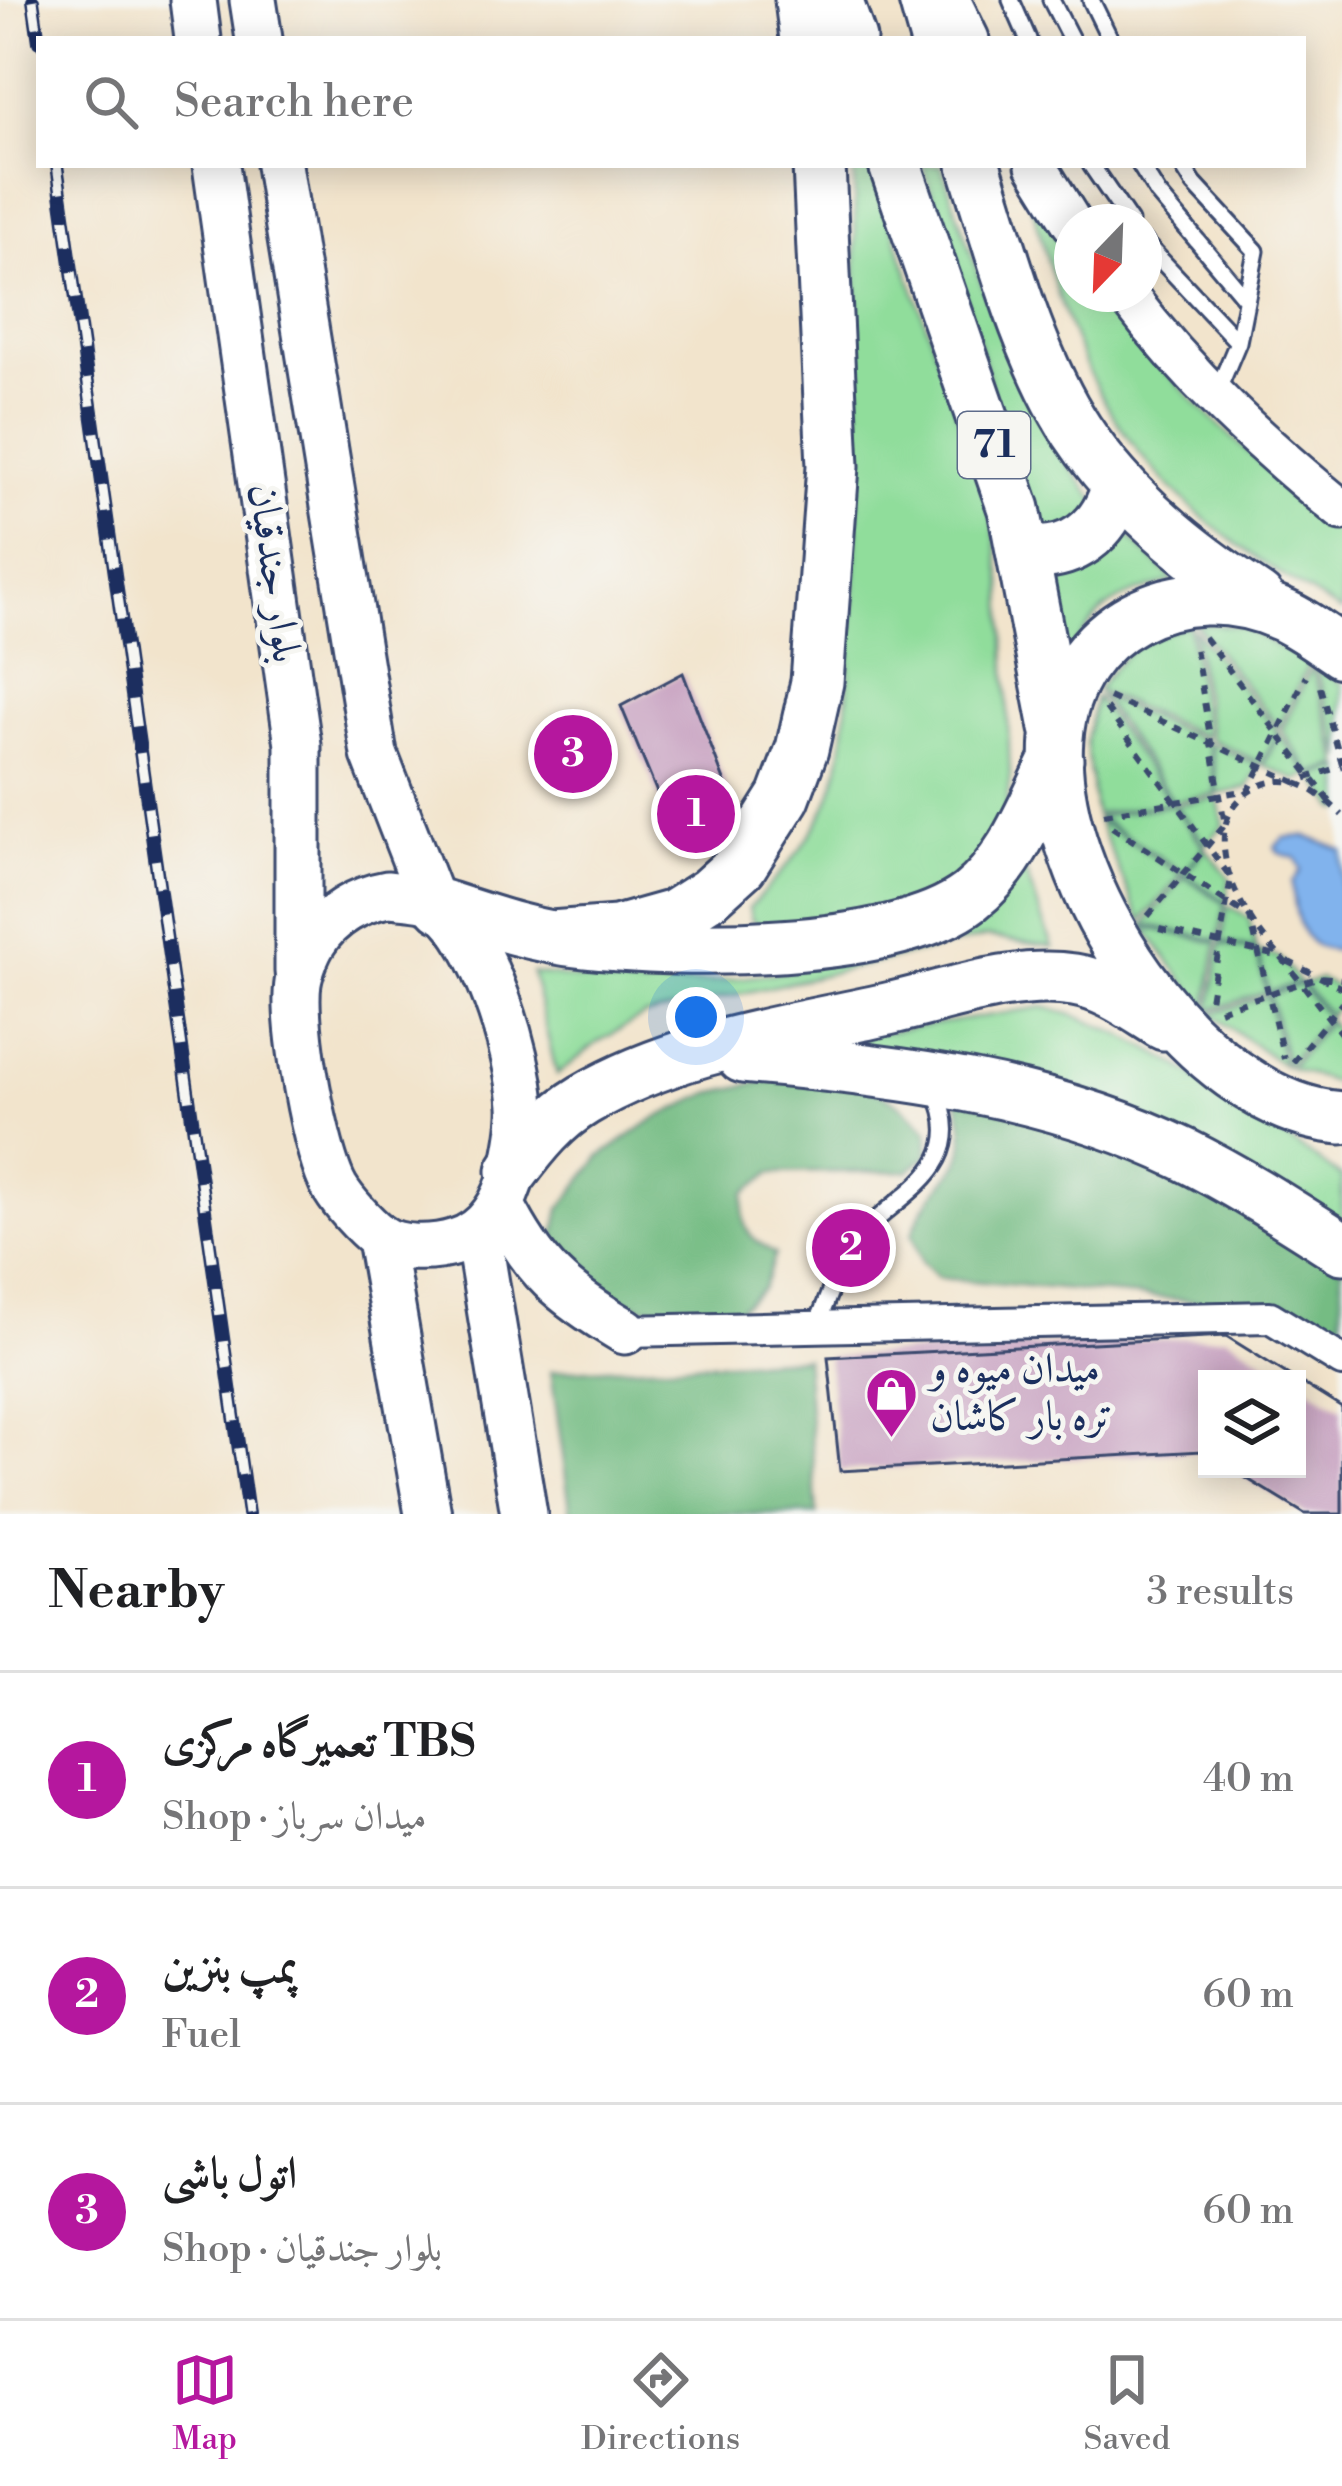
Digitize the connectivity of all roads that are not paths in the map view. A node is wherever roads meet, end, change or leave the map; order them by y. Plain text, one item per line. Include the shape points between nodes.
1 (193, 0) edge
2 (253, 0) edge
3 (801, 0) edge
4 (836, 0) edge
5 (925, 0) edge
6 (950, 0) edge
7 (1011, 0) edge
8 (1051, 0) edge
9 (1091, 0) edge
10 (198, 36) edge
11 (259, 36) edge
12 (806, 36) edge
13 (849, 36) edge
14 (935, 36) edge
15 (968, 36) edge
16 (1027, 36) edge
17 (1069, 36) edge
18 (1109, 36) edge
19 (216, 168) edge
20 (279, 168) edge
21 (818, 168) edge
22 (896, 168) edge
23 (975, 168) edge
24 (1038, 168) edge
25 (1093, 168) edge
26 (1142, 168) edge
27 (1184, 168) edge
28 (1060, 204) edge
29 (1118, 204) edge
30 (1162, 261) edge
31 (1246, 299) junction
32 (1140, 312) edge
33 (1238, 342) junction
34 (1215, 397) junction
35 (1118, 484) junction
36 (1342, 510) edge
37 (1022, 550) junction
38 (1279, 613) junction
39 (1342, 652) edge
40 (1057, 746) junction
41 (436, 903) junction
42 (551, 937) junction
43 (298, 984) junction
44 (1195, 1044) junction
45 (695, 1053) junction
46 (928, 1076) junction
47 (1334, 1121) edge
48 (497, 1203) junction
49 (380, 1239) junction
50 (1342, 1248) edge
51 (817, 1324) junction
52 (625, 1331) joint
53 (1342, 1361) edge
54 (428, 1514) edge
55 (524, 1514) edge

1 - 10 main road
2 - 11 main road
3 - 12 highway
4 - 13 highway
5 - 14 highway
6 - 15 street
7 - 16 lane
8 - 17 lane
9 - 18 lane
19 - 43 main road, بلوار جندقیان via 298,745
20 - 41 main road, بلوار جندقیان via 374,754
21 - 42 highway via 833,466 817,682 802,749 784,797 741,865 710,892 655,922
22 - 37 highway, 71 via 994,445
23 - 35 highway, 71 via 1040,354 1075,428
24 - 28 street
25 - 29 lane
26 - 31 lane
27 - 31 lane via 1256,250
30 - 33 lane
31 - 33 lane
32 - 34 street
33 - 34 lane
34 - 36 street
35 - 37 highway via 1106,518 1080,542 1052,552
35 - 38 highway, 71 via 1207,566
37 - 40 highway, 71
38 - 39 highway, 71
38 - 40 highway, 71 via 1214,598 1170,601 1118,626 1074,679
40 - 42 highway via 1005,861 968,898 923,920 823,941 662,949
40 - 44 highway, 71 via 1066,821 1102,918
41 - 42 highway
41 - 43 main road via 374,896 332,918 311,944
41 - 48 main road via 476,955 514,1058 522,1108
43 - 49 main road via 309,1106 321,1145 336,1188
44 - 45 highway via 1115,994 1074,980 1017,980
44 - 47 highway, 71 via 1273,1097
45 - 46 highway
45 - 48 highway via 584,1100 544,1130
46 - 50 highway via 1061,1109 1180,1153
46 - 51 lane via 946,1114 934,1166 851,1248
48 - 49 main road via 432,1249
48 - 52 main road via 547,1277
48 - 55 main road
49 - 54 main road
51 - 52 street
51 - 53 street via 1270,1317

